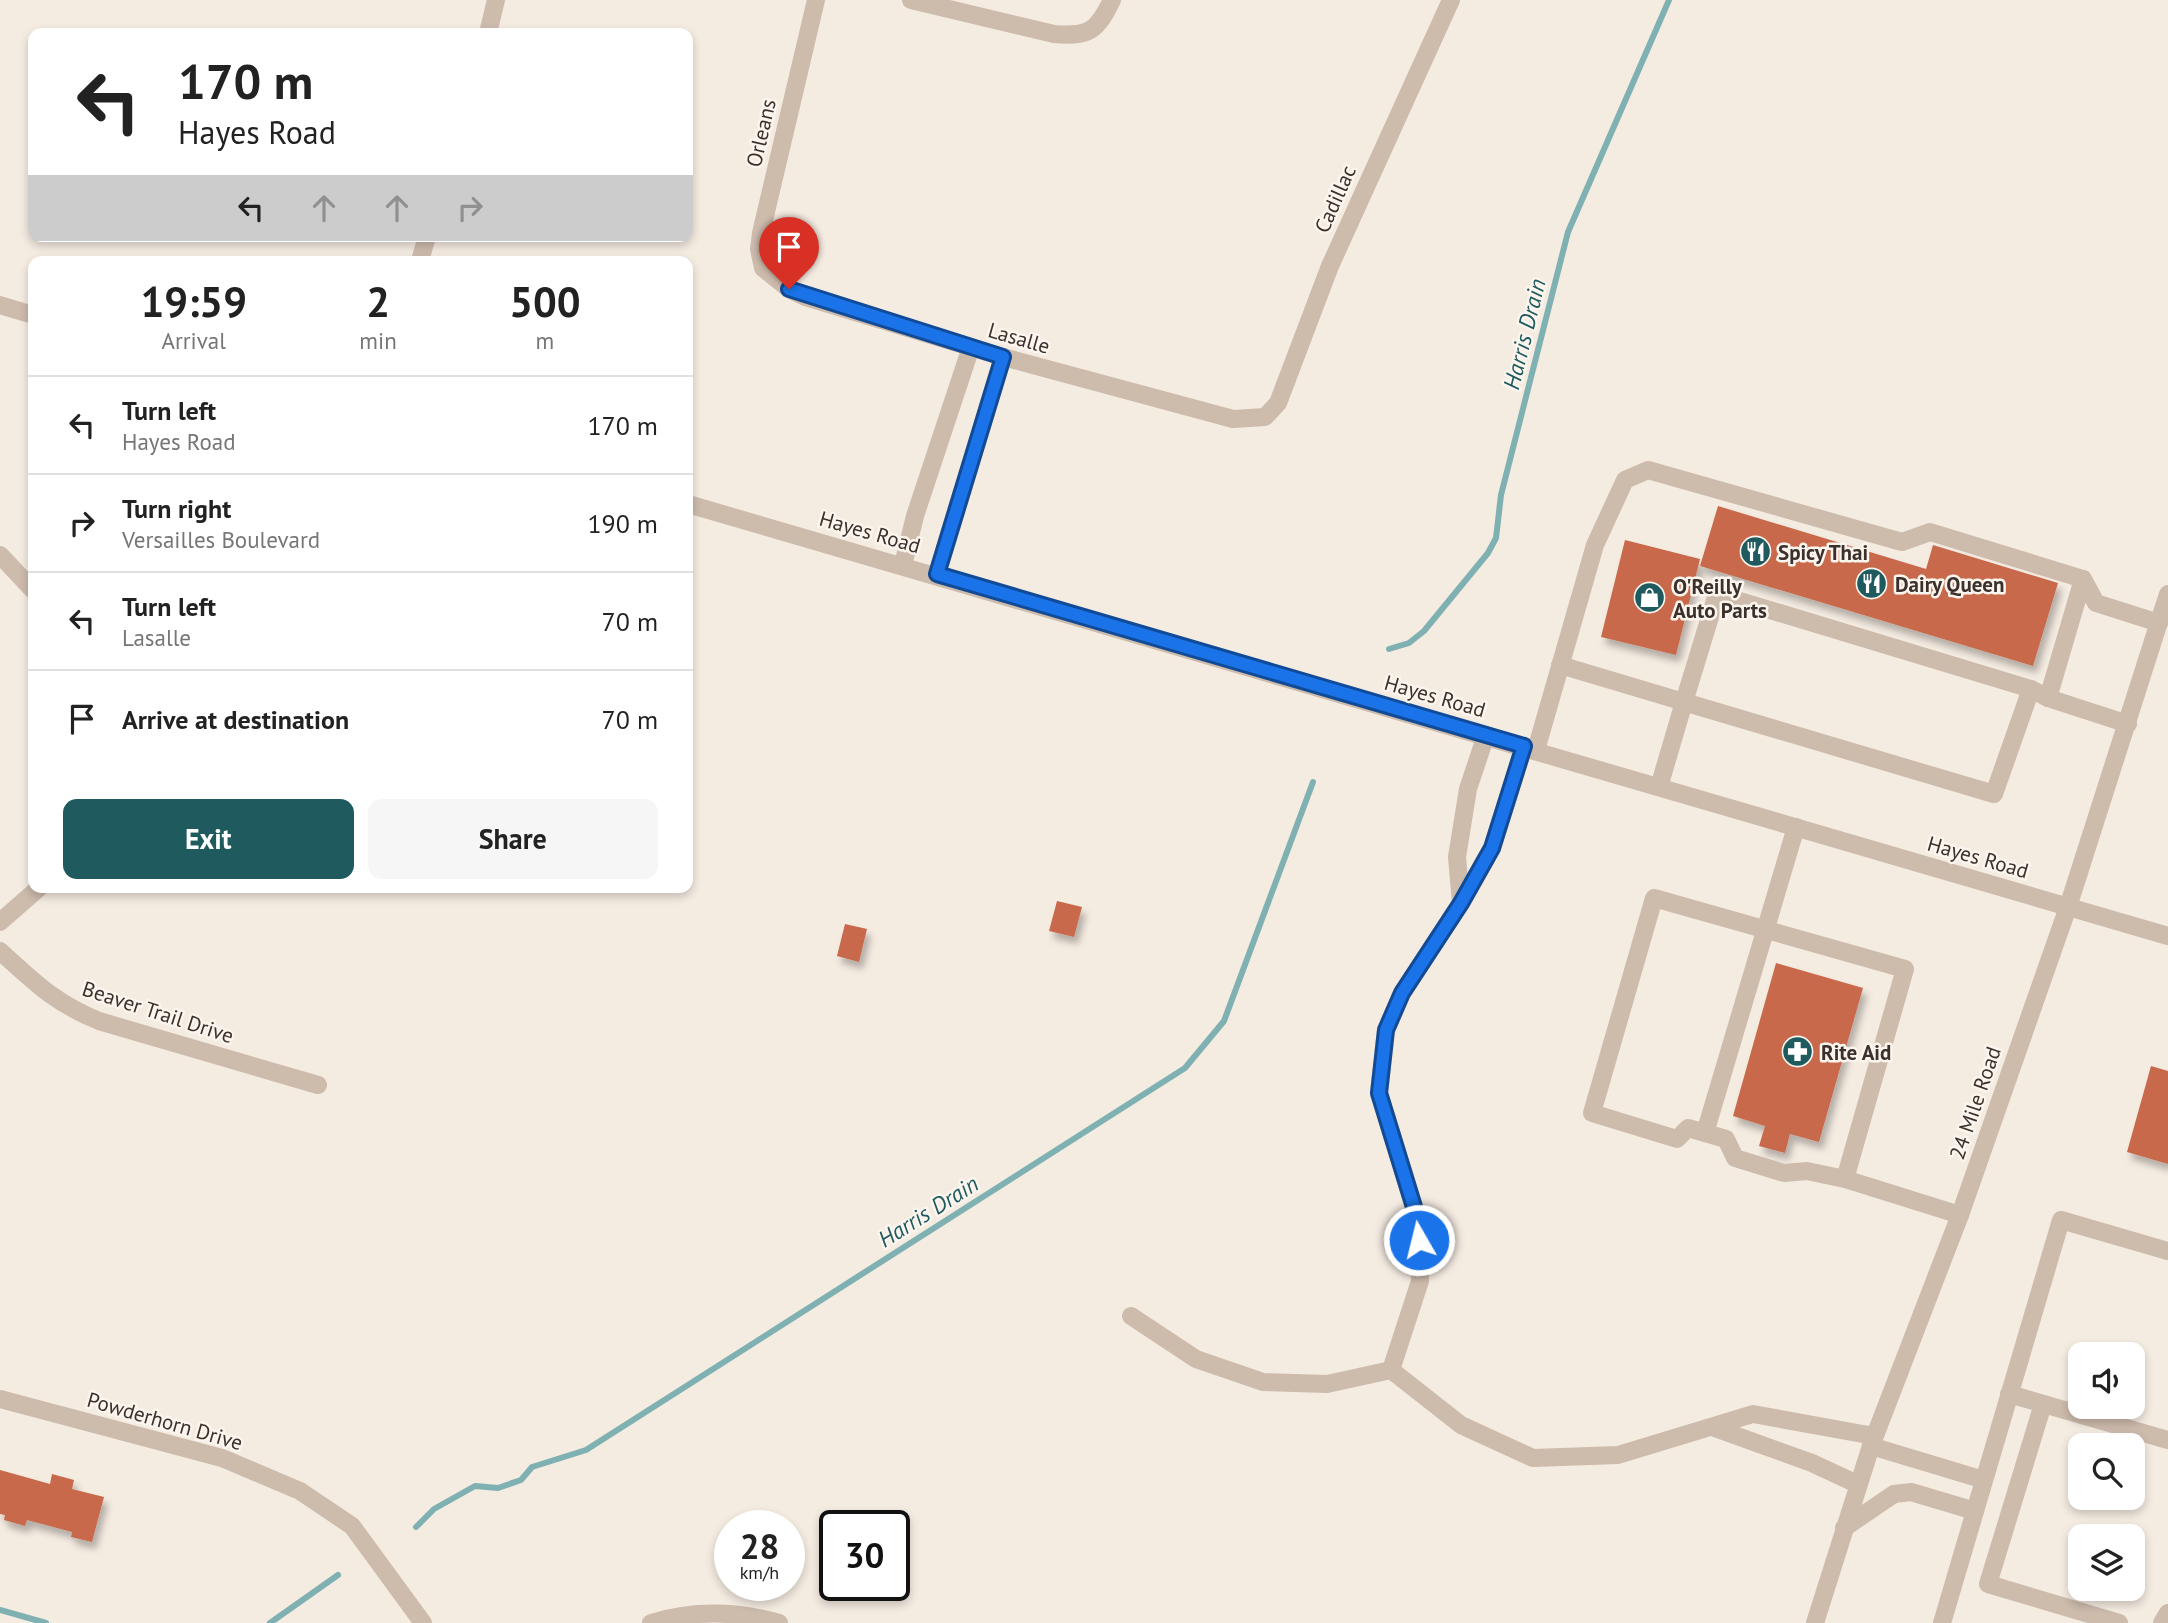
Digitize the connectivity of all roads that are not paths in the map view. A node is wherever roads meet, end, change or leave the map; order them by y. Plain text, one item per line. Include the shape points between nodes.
1 (496, 0) edge
2 (816, 0) edge
3 (911, 0) edge
4 (1112, 0) edge
5 (1451, 0) edge
6 (489, 28) edge
7 (768, 275) joint
8 (0, 305) edge
9 (28, 313) edge
10 (971, 347) junction
11 (1003, 357) junction
12 (1265, 417) joint
13 (693, 505) edge
14 (0, 555) edge
15 (903, 565) junction
16 (937, 574) junction
17 (2083, 579) junction
18 (28, 585) edge
19 (2168, 594) edge
20 (2159, 623) junction
21 (1560, 666) junction
22 (2031, 689) junction
23 (2048, 698) junction
24 (1684, 702) junction
25 (2127, 724) junction
26 (1486, 735) junction
27 (1530, 748) junction
28 (1658, 787) junction
29 (1796, 827) junction
30 (33, 893) edge
31 (1461, 903) junction
32 (2068, 907) junction
33 (0, 922) edge
34 (1766, 929) junction
35 (2168, 936) edge
36 (0, 951) edge
37 (318, 1085) dead end
38 (1705, 1133) junction
39 (1845, 1179) junction
40 (1960, 1215) junction
41 (2168, 1251) edge
42 (1131, 1316) dead end
43 (1391, 1370) junction
44 (2008, 1394) junction
45 (0, 1399) edge
46 (2043, 1404) junction
47 (1715, 1428) junction
48 (2168, 1440) edge
49 (1872, 1441) junction
50 (1983, 1480) junction
51 (1857, 1484) junction
52 (1975, 1511) junction
53 (1844, 1528) junction
54 (1956, 1574) junction
55 (1988, 1584) junction
56 (2168, 1613) edge
57 (423, 1623) edge
58 (651, 1623) edge
59 (779, 1623) edge
60 (1815, 1623) edge
61 (1942, 1623) edge
62 (2119, 1623) edge
63 (2162, 1623) edge

1 - 6 street
2 - 7 street, Orleans via 761,233 759,260
3 - 4 street via 1076,36 1098,25
5 - 12 street, Cadillac via 1330,266 1289,380
7 - 10 street, Lasalle via 805,297
8 - 9 street
10 - 11 street, Lasalle
10 - 15 street
11 - 12 street, Lasalle via 1216,416
11 - 16 street
13 - 15 street, Hayes Road
14 - 18 street
15 - 16 street, Hayes Road
16 - 26 street, Hayes Road
17 - 20 street via 2096,603
17 - 21 street via 1930,532 1902,542 1648,470 1625,480 1600,534
17 - 23 street
19 - 20 street, 24 Mile Road
20 - 25 street, 24 Mile Road
21 - 24 street
21 - 27 street
22 - 23 street
22 - 24 street via 1994,794
22 - 24 street via 1717,594
23 - 25 street
24 - 28 street
25 - 32 street, 24 Mile Road
26 - 27 street, Hayes Road
26 - 31 street via 1468,789 1457,857
27 - 28 street, Hayes Road
27 - 31 street via 1492,848
28 - 29 street, Hayes Road
29 - 32 street, Hayes Road
29 - 34 street
30 - 33 street
31 - 43 street via 1402,993 1386,1030 1379,1093 1418,1220 1420,1281
32 - 35 street, Hayes Road
32 - 40 street, 24 Mile Road
34 - 38 street
34 - 38 street via 1654,898 1650,911 1592,1113 1677,1139 1688,1128
34 - 39 street via 1906,969
36 - 37 street, Beaver Trail Drive via 49,996 75,1011
38 - 39 street via 1726,1139 1735,1158 1784,1173 1807,1171
39 - 40 street
40 - 49 street, 24 Mile Road
41 - 44 street via 2061,1220
42 - 43 street via 1196,1359 1263,1382 1326,1384
43 - 47 street via 1461,1425 1534,1458 1618,1455
44 - 46 street
44 - 50 street
45 - 57 street, Powderhorn Drive via 222,1458 300,1491 352,1526
46 - 48 street
46 - 55 street
47 - 49 street via 1753,1414
47 - 51 street
49 - 50 street
49 - 51 street, 24 Mile Road
50 - 52 street
51 - 53 street, 24 Mile Road
52 - 53 street via 1911,1492 1894,1494
52 - 54 street
53 - 60 street, 24 Mile Road
54 - 55 street
54 - 61 street
55 - 62 street
56 - 63 street
58 - 59 street via 699,1613

